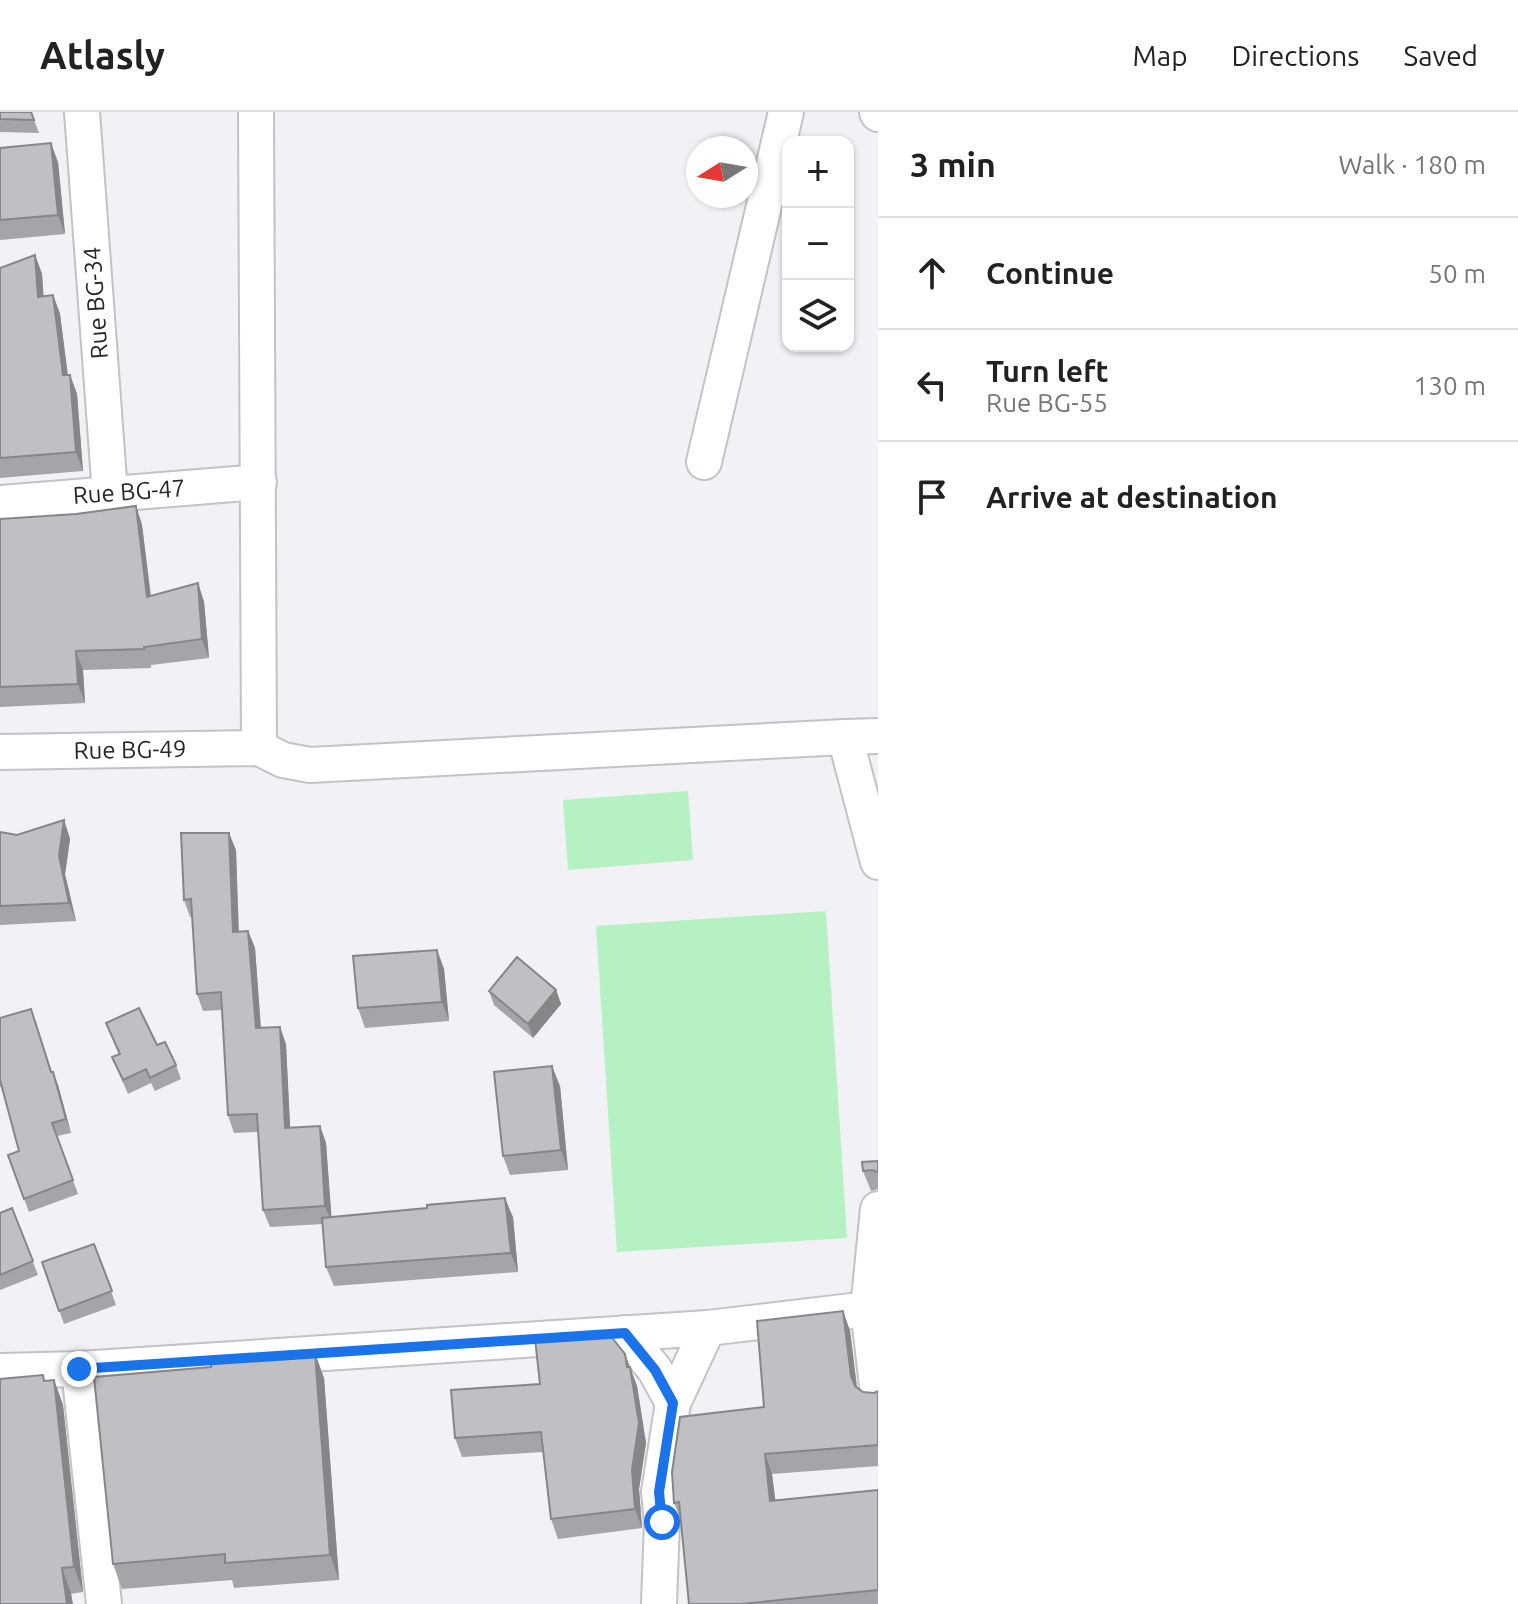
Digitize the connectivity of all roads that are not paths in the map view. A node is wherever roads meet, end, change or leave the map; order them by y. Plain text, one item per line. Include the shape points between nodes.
1 (82, 112) edge
2 (256, 112) edge
3 (786, 112) edge
4 (704, 462) dead end
5 (259, 482) junction
6 (110, 494) junction
7 (0, 503) edge
8 (862, 737) edge
9 (259, 748) junction
10 (0, 752) edge
11 (868, 795) edge
12 (878, 862) edge
13 (878, 1209) edge
14 (868, 1309) junction
15 (708, 1328) junction
16 (625, 1333) junction
17 (79, 1369) junction
18 (0, 1371) edge
19 (878, 1394) edge
20 (673, 1403) junction
21 (104, 1604) edge
22 (659, 1604) edge

1 - 6 street, Rue BG-34
2 - 5 street
3 - 4 street
5 - 6 street, Rue BG-47
5 - 9 street
6 - 7 street, Rue BG-47
8 - 9 street via 310,765
8 - 11 street
9 - 10 street, Rue BG-49
11 - 12 street
13 - 14 street
14 - 15 street
14 - 19 street
15 - 16 street
15 - 20 street
16 - 17 street
16 - 20 street
17 - 18 street
17 - 21 street
20 - 22 street via 659,1492

